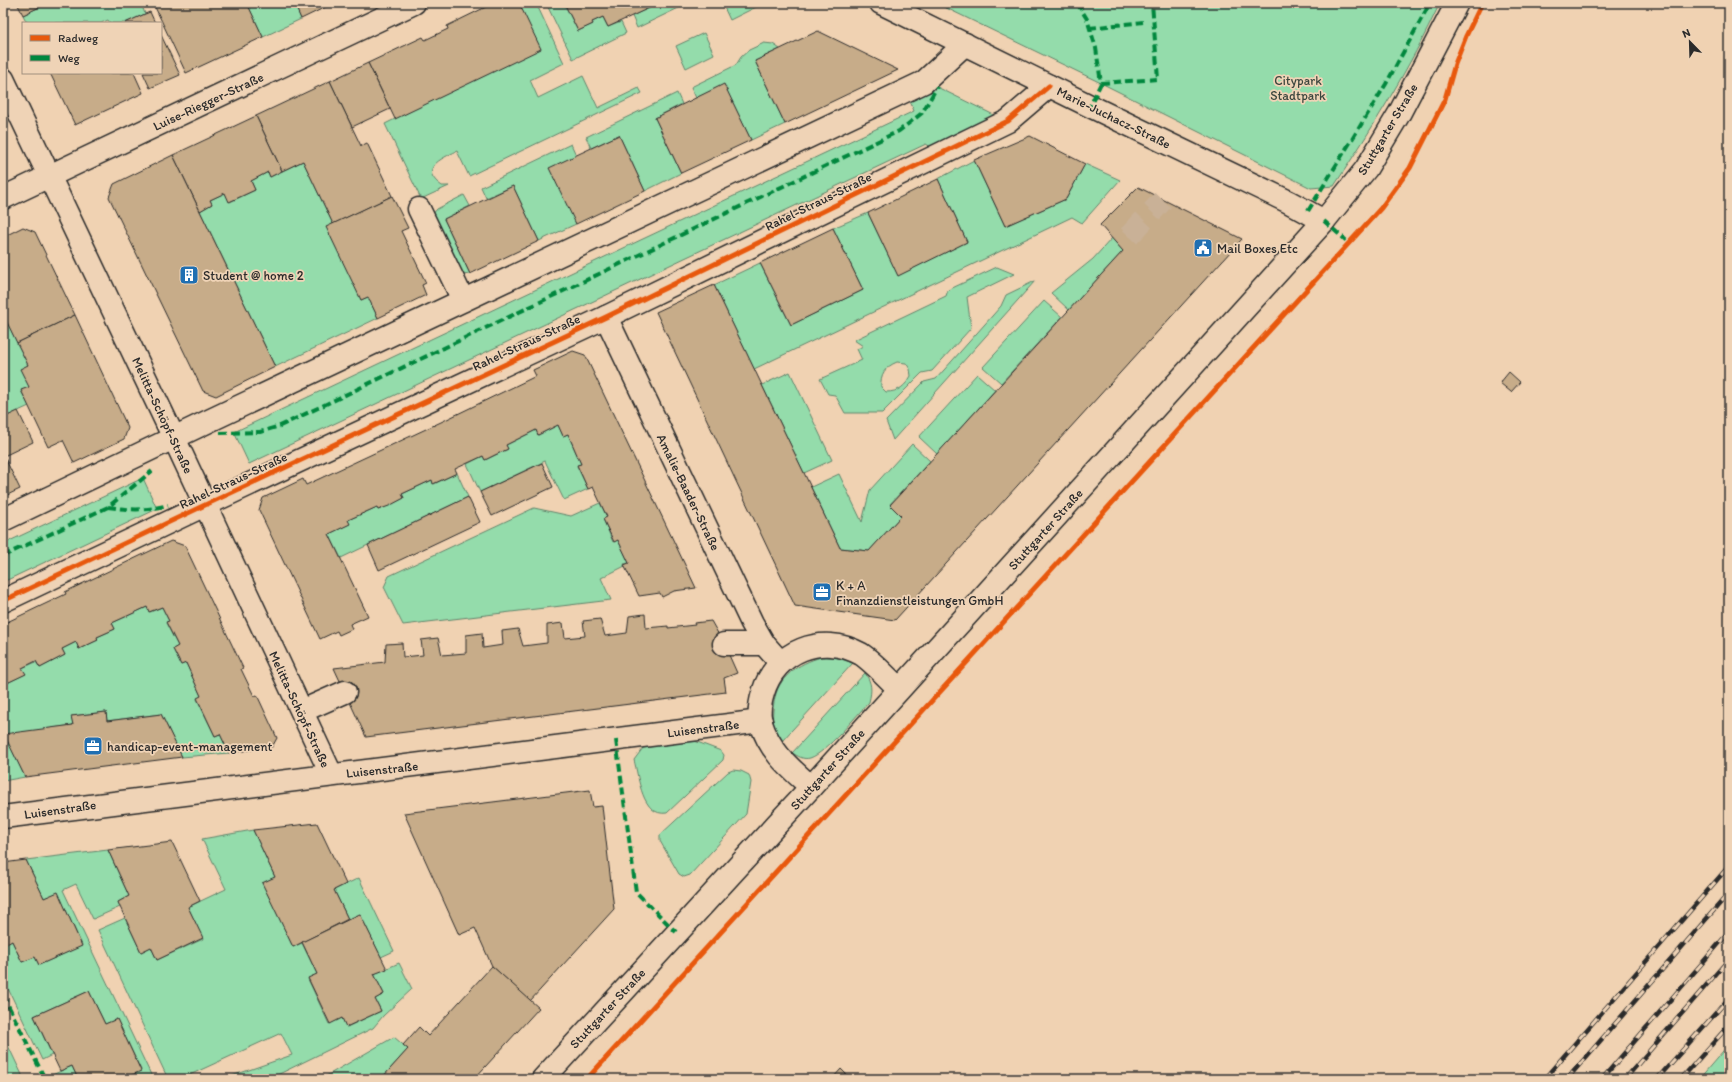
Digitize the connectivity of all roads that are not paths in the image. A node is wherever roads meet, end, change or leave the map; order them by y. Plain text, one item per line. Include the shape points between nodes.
1 (414, 3) edge
2 (881, 3) edge
3 (1457, 3) edge
4 (965, 44) junction
5 (3, 79) edge
6 (1049, 86) junction
7 (49, 176) junction
8 (3, 198) edge
9 (419, 208) dead end
10 (1324, 221) junction
11 (463, 300) junction
12 (606, 317) junction
13 (174, 438) junction
14 (205, 505) junction
15 (3, 520) edge
16 (3, 602) edge
17 (724, 644) dead end
18 (764, 644) junction
19 (780, 662) junction
20 (899, 689) junction
21 (345, 692) dead end
22 (302, 711) junction
23 (761, 721) junction
24 (331, 774) junction
25 (811, 787) junction
26 (3, 817) edge
27 (543, 1079) edge

1 - 7 street, Luise-Riegger-Straße
2 - 4 street, Marie-Juchacz-Straße
3 - 10 street, Stuttgarter Straße via 1399,114 1366,169
4 - 6 street, Marie-Juchacz-Straße
4 - 11 street via 924,82
5 - 7 street, Melitta-Schöpf-Straße
6 - 10 street, Marie-Juchacz-Straße via 1290,202
6 - 12 street, Rahel-Straus-Straße via 1008,120
7 - 8 street, Luise-Riegger-Straße
7 - 13 street, Melitta-Schöpf-Straße
9 - 11 street
10 - 20 street, Stuttgarter Straße
11 - 13 street
12 - 14 street, Rahel-Straus-Straße
12 - 18 street, Amalie-Baader-Straße
13 - 14 street, Melitta-Schöpf-Straße
13 - 15 street
14 - 16 street, Rahel-Straus-Straße
14 - 22 street, Melitta-Schöpf-Straße
17 - 18 street
18 - 19 street, Amalie-Baader-Straße
19 - 20 street via 808,647 833,645 847,648 862,654
19 - 23 street via 766,682 760,704
20 - 25 street, Stuttgarter Straße
21 - 22 street
22 - 24 street, Melitta-Schöpf-Straße
23 - 24 street, Luisenstraße
23 - 25 street via 769,744 783,762
24 - 26 street, Luisenstraße
25 - 27 street, Stuttgarter Straße

